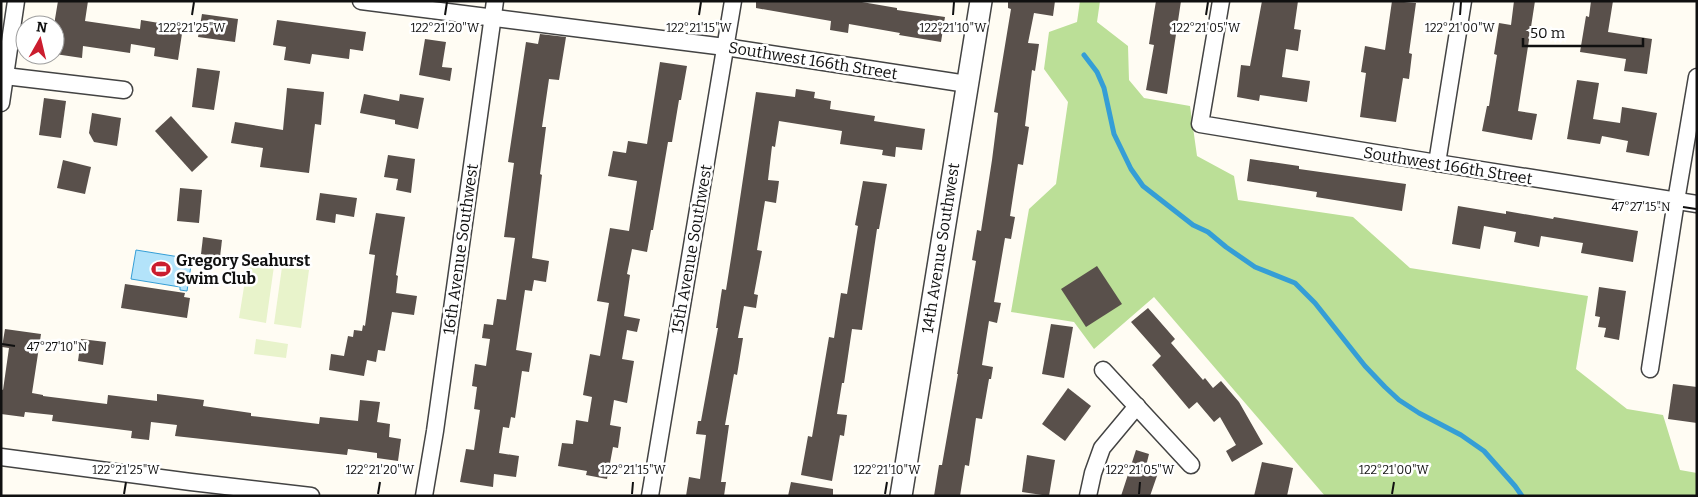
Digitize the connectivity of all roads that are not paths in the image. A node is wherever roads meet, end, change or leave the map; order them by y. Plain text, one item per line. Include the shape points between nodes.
1 (16, 1) edge
2 (361, 1) edge
3 (494, 1) edge
4 (733, 1) edge
5 (981, 1) edge
6 (1221, 1) edge
7 (1463, 1) edge
8 (492, 18) junction
9 (725, 47) junction
10 (5, 76) junction
11 (1697, 77) edge
12 (967, 84) junction
13 (124, 90) dead end
14 (1, 103) edge
15 (1437, 164) junction
16 (1676, 201) junction
17 (1697, 204) edge
18 (1650, 369) dead end
19 (1103, 370) dead end
20 (1137, 406) junction
21 (1, 457) edge
22 (1191, 465) dead end
23 (311, 496) edge
24 (424, 496) edge
25 (650, 496) edge
26 (900, 496) edge
27 (1088, 496) edge

1 - 10 street
2 - 8 street, Southwest 166th Street
3 - 8 street, 16th Avenue Southwest
4 - 9 street, 15th Avenue Southwest
5 - 12 street, 14th Avenue Southwest
6 - 15 street, Southwest 166th Street via 1200,124
7 - 15 street
8 - 9 street, Southwest 166th Street
8 - 24 street, 16th Avenue Southwest
9 - 12 street, Southwest 166th Street
9 - 25 street, 15th Avenue Southwest
10 - 13 street
10 - 14 street
11 - 16 street
12 - 26 street, 14th Avenue Southwest
15 - 16 street, Southwest 166th Street
16 - 17 street, Southwest 166th Street
16 - 18 street
19 - 20 street
20 - 22 street
20 - 27 street via 1102,448
21 - 23 street

